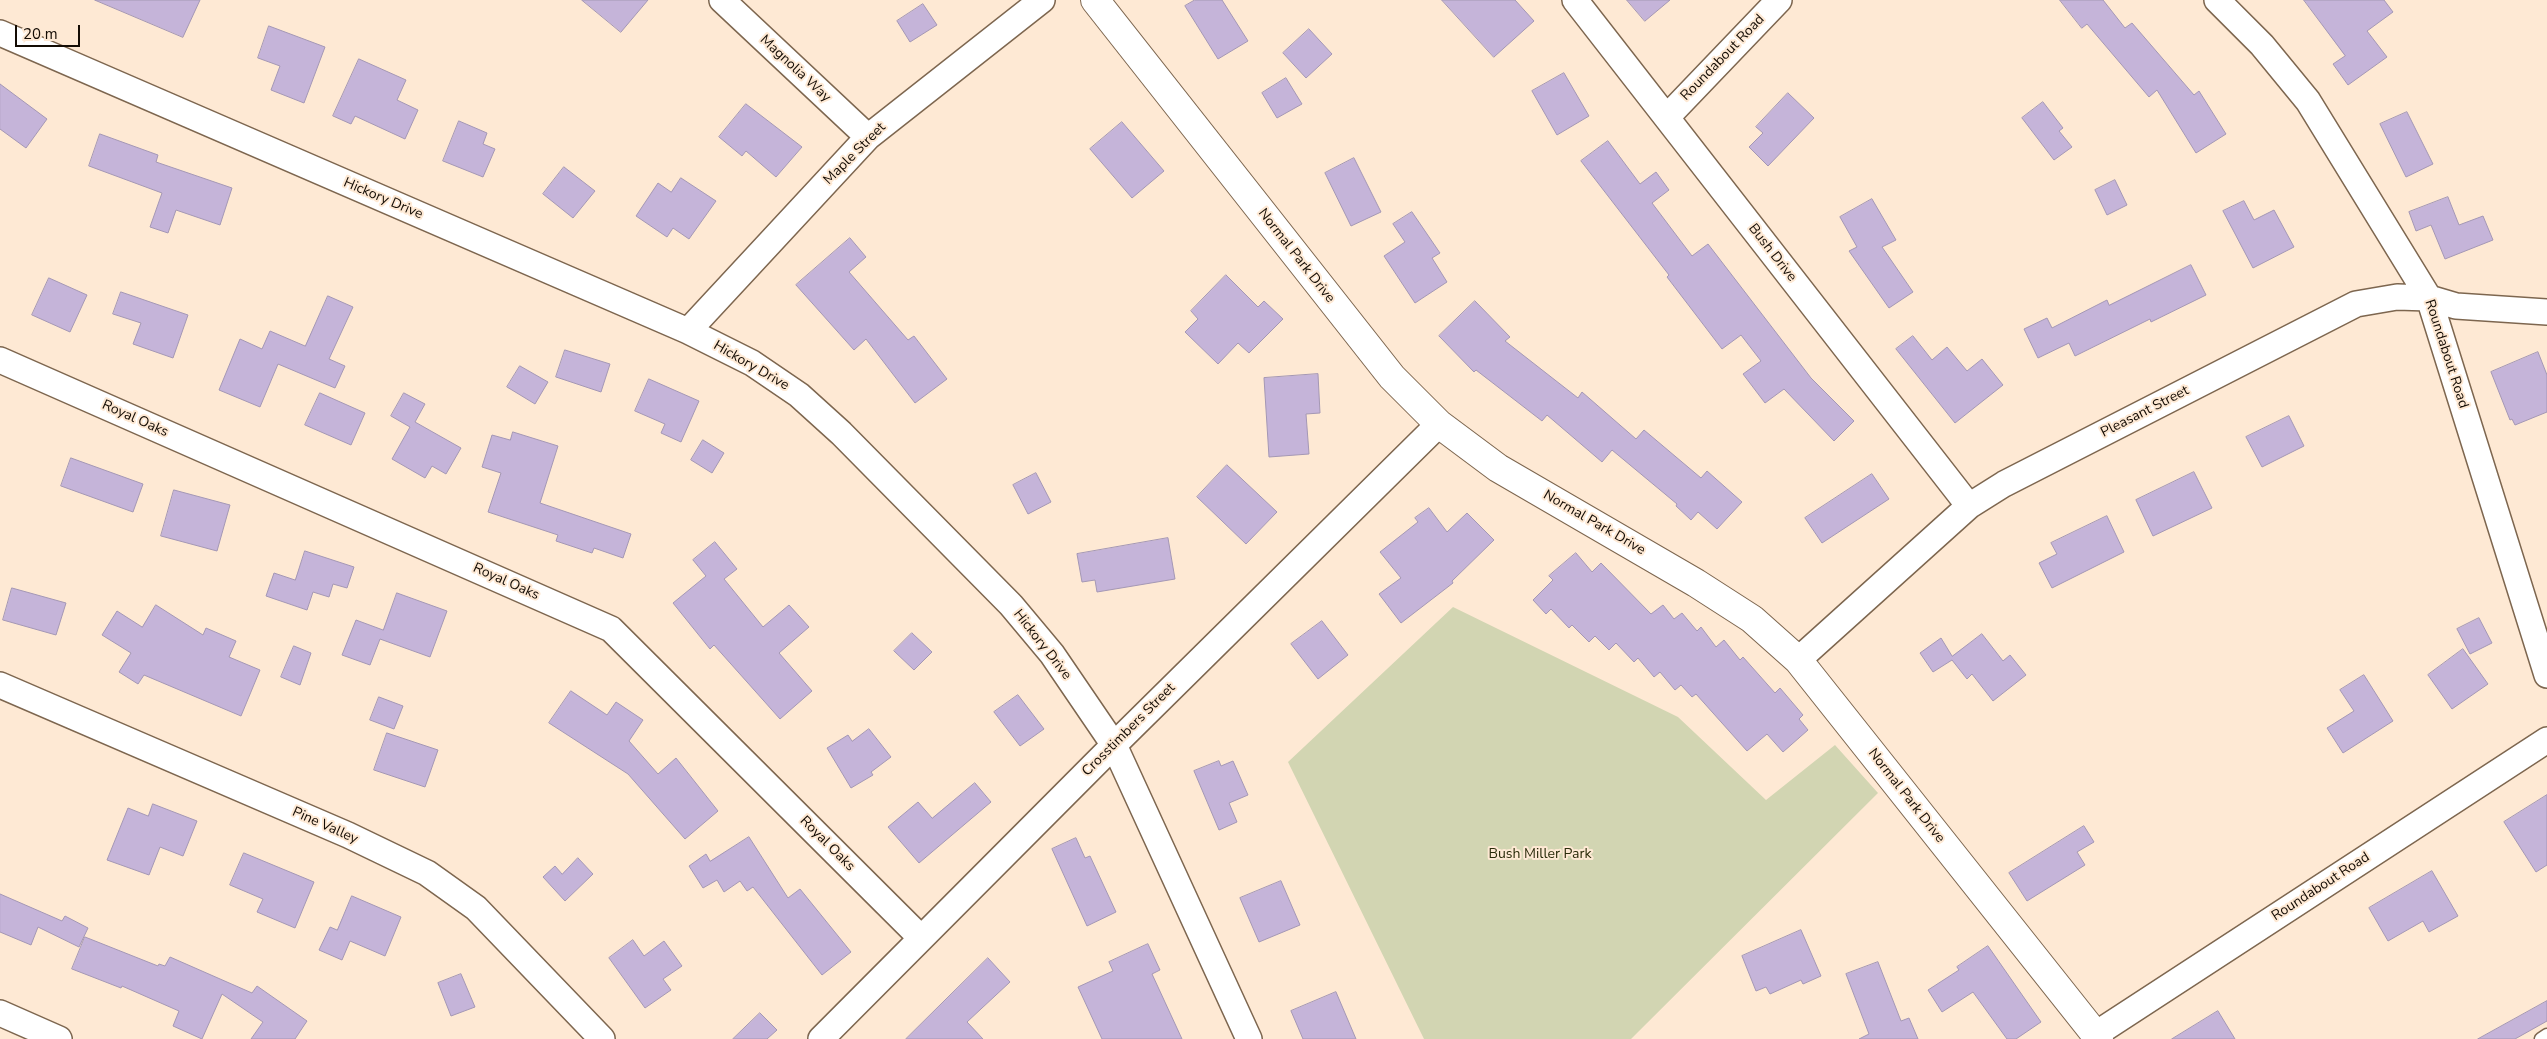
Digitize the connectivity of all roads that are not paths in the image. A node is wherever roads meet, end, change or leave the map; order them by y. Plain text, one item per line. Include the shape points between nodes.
1 (722, 0) edge
2 (1042, 0) edge
3 (1095, 0) edge
4 (1575, 0) edge
5 (1779, 0) edge
6 (2217, 0) edge
7 (0, 33) edge
8 (1667, 116) junction
9 (868, 138) junction
10 (2429, 298) junction
11 (2547, 312) edge
12 (688, 331) junction
13 (0, 360) edge
14 (1439, 424) junction
15 (1969, 506) junction
16 (1798, 660) junction
17 (2547, 674) edge
18 (0, 685) edge
19 (2547, 740) edge
20 (1114, 745) junction
21 (921, 938) junction
22 (0, 1013) edge
23 (2547, 1035) edge
24 (2098, 1037) edge
25 (59, 1039) edge
26 (602, 1039) edge
27 (822, 1039) edge
28 (1249, 1039) edge
29 (2541, 1039) edge

1 - 9 street, Magnolia Way
2 - 9 street, Maple Street
3 - 14 street, Normal Park Drive via 1392,377
4 - 8 street, Bush Drive
5 - 8 street, Roundabout Road
6 - 10 street, Roundabout Road via 2262,45 2308,101
7 - 12 street, Hickory Drive
8 - 15 street, Bush Drive
9 - 12 street, Maple Street
10 - 11 street, Pleasant Street via 2456,306
10 - 15 street, Pleasant Street via 2397,297 2356,304 2004,484
10 - 17 street, Roundabout Road
12 - 20 street, Hickory Drive via 752,363 791,389 841,433 1010,605 1052,654
13 - 21 street, Royal Oaks via 611,628
14 - 16 street, Normal Park Drive via 1498,468 1704,588 1752,620
14 - 20 street, Crosstimbers Street
15 - 16 street, Pleasant Street
16 - 24 street, Normal Park Drive
18 - 26 street, Pine Valley via 348,835 427,873 476,908
19 - 24 street, Roundabout Road
20 - 21 street, Crosstimbers Street
20 - 28 street, Hickory Drive
21 - 27 street, Crosstimbers Street
22 - 25 street
23 - 29 lane

